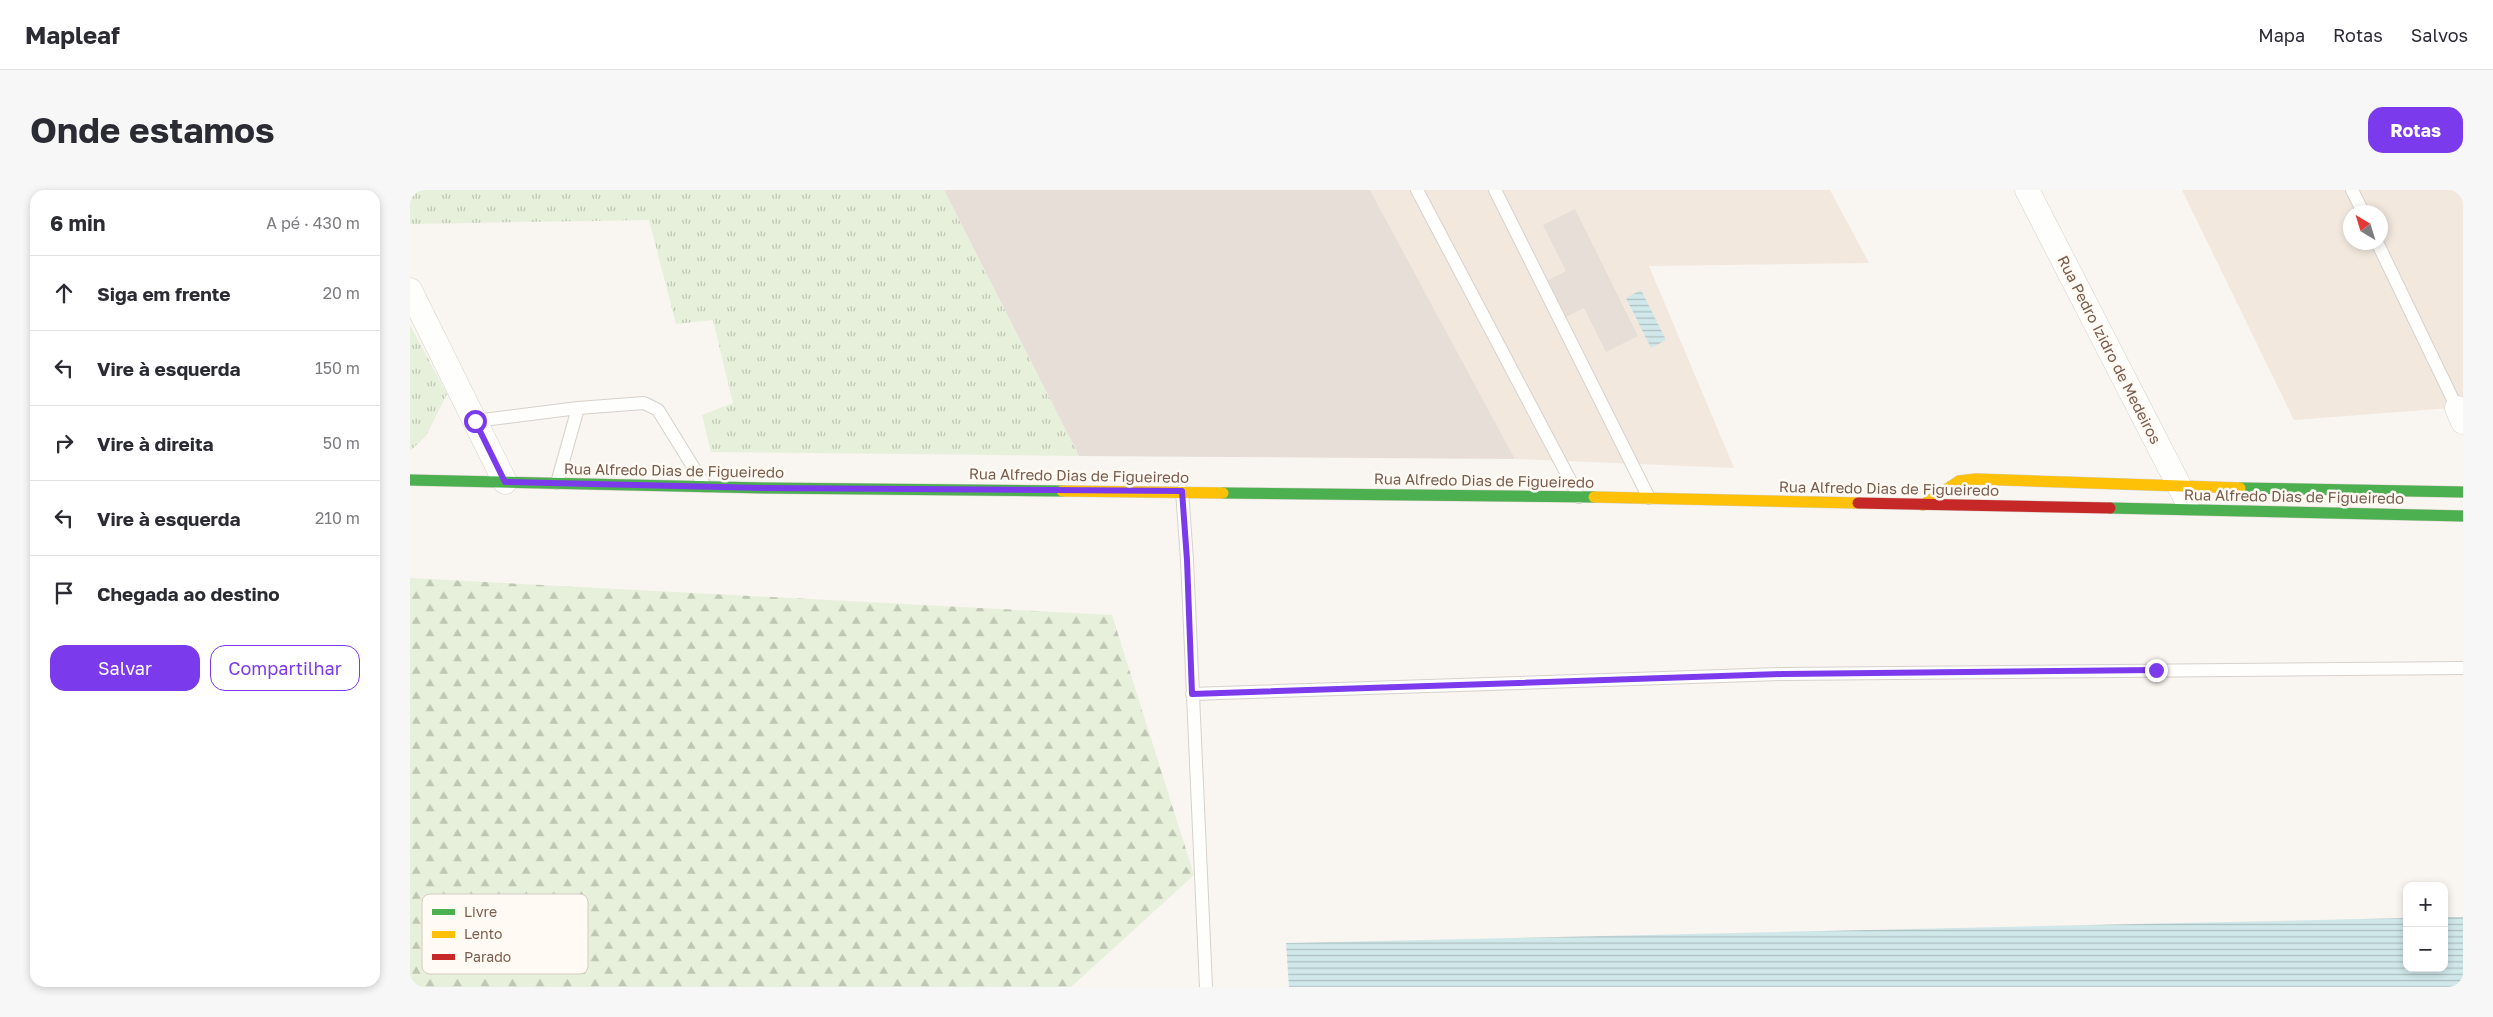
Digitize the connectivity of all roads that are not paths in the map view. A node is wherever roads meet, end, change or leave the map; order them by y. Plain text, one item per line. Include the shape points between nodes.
1 (1417, 190) edge
2 (1495, 190) edge
3 (2027, 190) edge
4 (2352, 190) edge
5 (2360, 205) edge
6 (2381, 250) edge
7 (410, 290) edge
8 (578, 408) junction
9 (2460, 415) edge
10 (475, 421) junction
11 (410, 480) edge
12 (505, 482) junction
13 (557, 484) junction
14 (705, 486) junction
15 (2179, 487) junction
16 (1182, 491) junction
17 (2463, 492) edge
18 (1580, 498) junction
19 (1649, 498) junction
20 (1923, 505) junction
21 (2191, 509) junction
22 (2463, 516) edge
23 (2463, 668) edge
24 (1192, 694) junction
25 (1206, 987) edge

1 - 18 lane
2 - 19 lane
3 - 15 street, Rua Pedro Izidro de Medeiros
4 - 5 lane
6 - 9 lane
7 - 10 street
8 - 10 lane
8 - 13 lane
8 - 14 lane via 644,403 658,410
10 - 12 street
11 - 12 main road, Rua Alfredo Dias de Figueiredo
12 - 13 main road, Rua Alfredo Dias de Figueiredo
13 - 14 main road, Rua Alfredo Dias de Figueiredo
14 - 16 main road, Rua Alfredo Dias de Figueiredo
15 - 17 main road
15 - 20 main road via 1976,479 1959,481
15 - 21 street, Rua Pedro Izidro de Medeiros
16 - 18 main road, Rua Alfredo Dias de Figueiredo
16 - 24 lane
18 - 19 main road, Rua Alfredo Dias de Figueiredo
19 - 20 main road, Rua Alfredo Dias de Figueiredo
20 - 21 main road, Rua Alfredo Dias de Figueiredo
21 - 22 main road, Rua Alfredo Dias de Figueiredo
23 - 24 lane via 1783,674
24 - 25 lane

